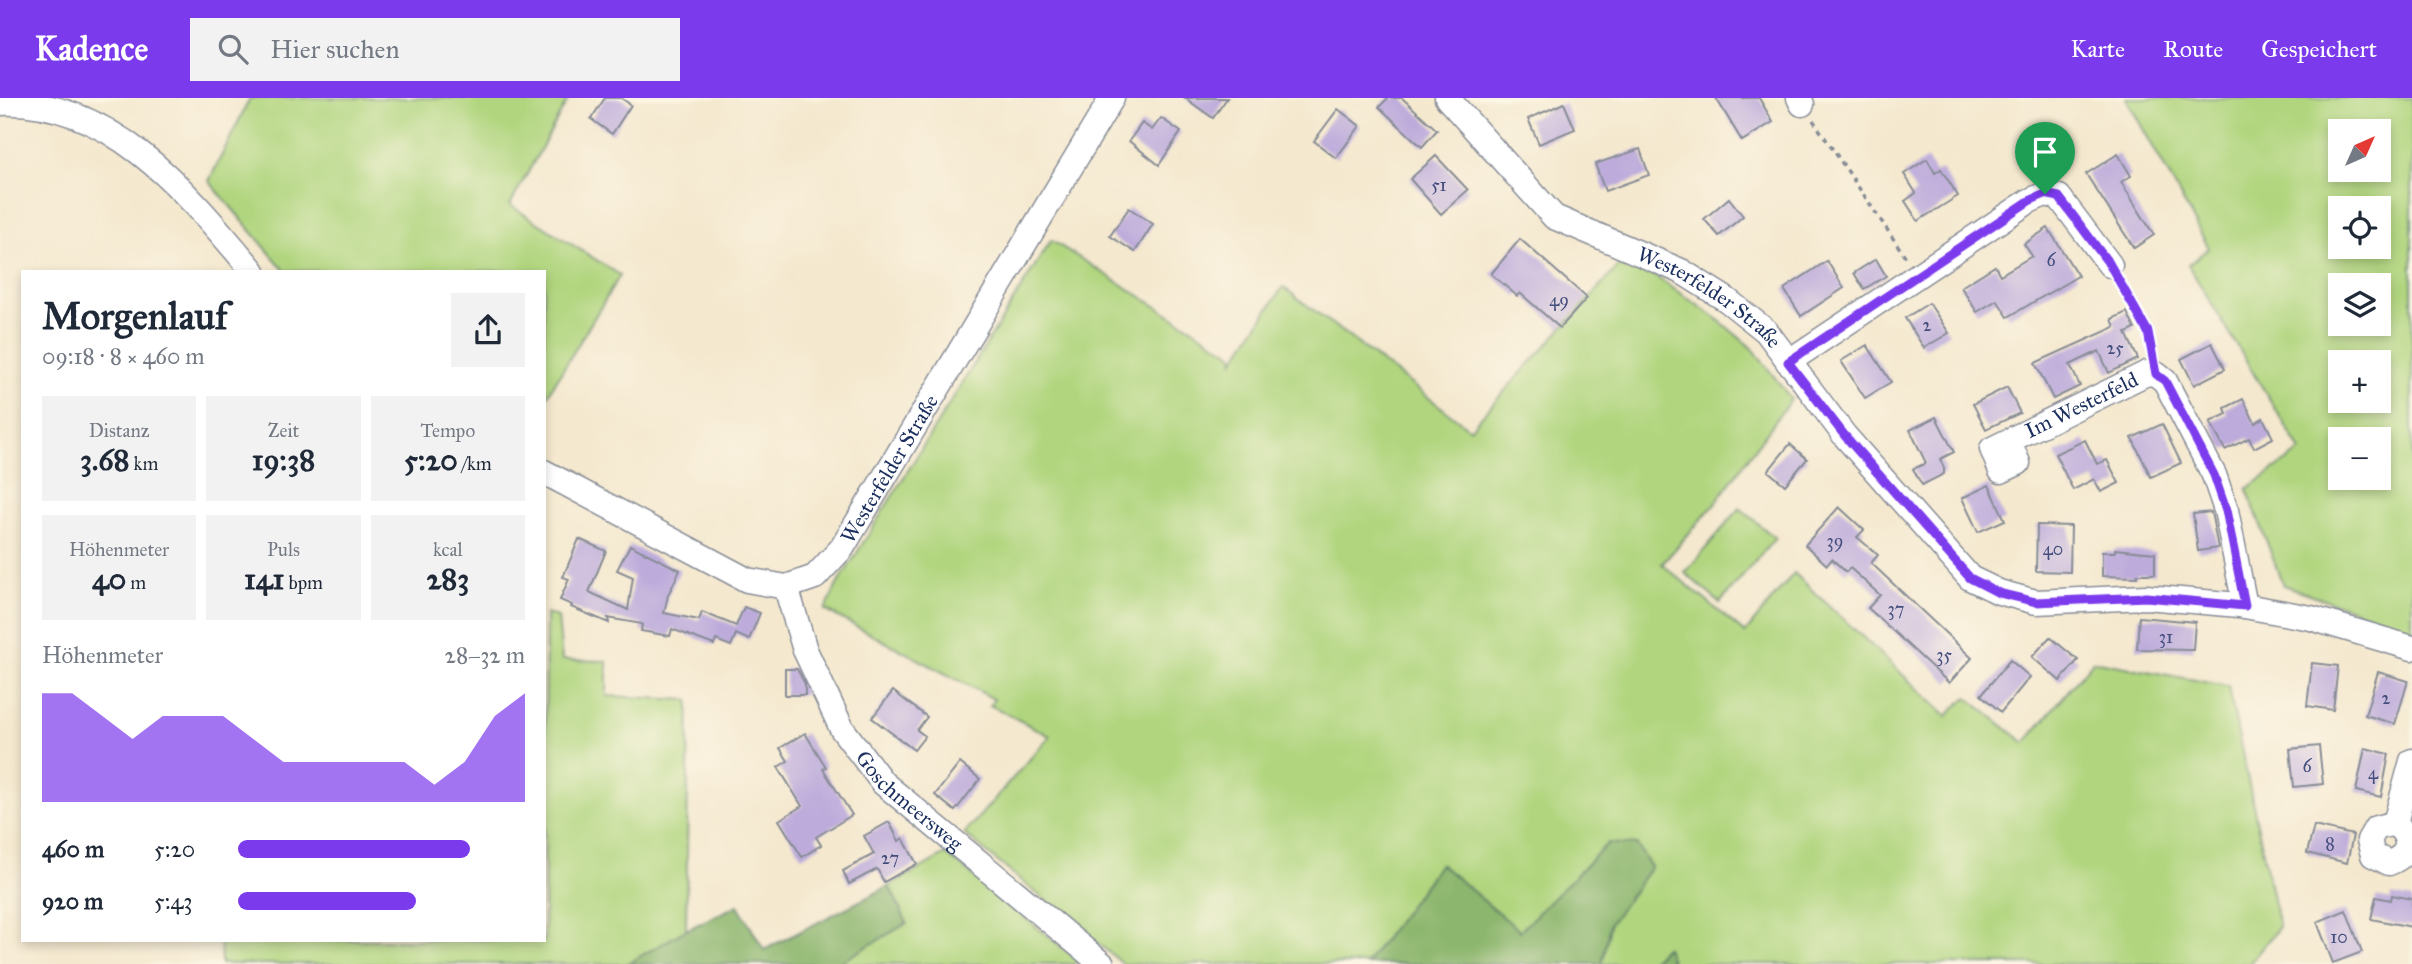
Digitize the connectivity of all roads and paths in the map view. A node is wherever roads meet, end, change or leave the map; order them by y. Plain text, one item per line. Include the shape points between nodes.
1 (1112, 98) edge
2 (1447, 98) edge
3 (1800, 101) edge
4 (0, 103) edge
5 (2110, 265) joint
6 (252, 270) edge
7 (1918, 275) junction
8 (1788, 362) junction
9 (2156, 374) junction
10 (2009, 441) dead end
11 (546, 473) edge
12 (786, 587) junction
13 (2245, 606) junction
14 (2412, 648) edge
15 (2412, 761) edge
16 (2395, 823) dead end
17 (1102, 964) edge

1 - 12 street, Westerfelder Straße via 842,548 815,577
2 - 8 street, Westerfelder Straße via 1555,217 1681,271 1766,331
3 - 7 path
4 - 6 street via 18,101 80,113 128,141 188,194
5 - 7 street via 2059,197 2045,194
5 - 9 path via 2148,332
7 - 8 street
8 - 13 street, Westerfelder Straße via 1970,578 1999,593 2036,602 2146,597
9 - 10 street, Im Westerfeld via 2147,373
9 - 13 street, Im Westerfeld via 2165,381 2214,475 2226,510
11 - 12 street via 747,580
12 - 17 street, Goschmeersweg via 805,650 842,729 883,783
13 - 14 street, Westerfelder Straße via 2311,618
15 - 16 street

